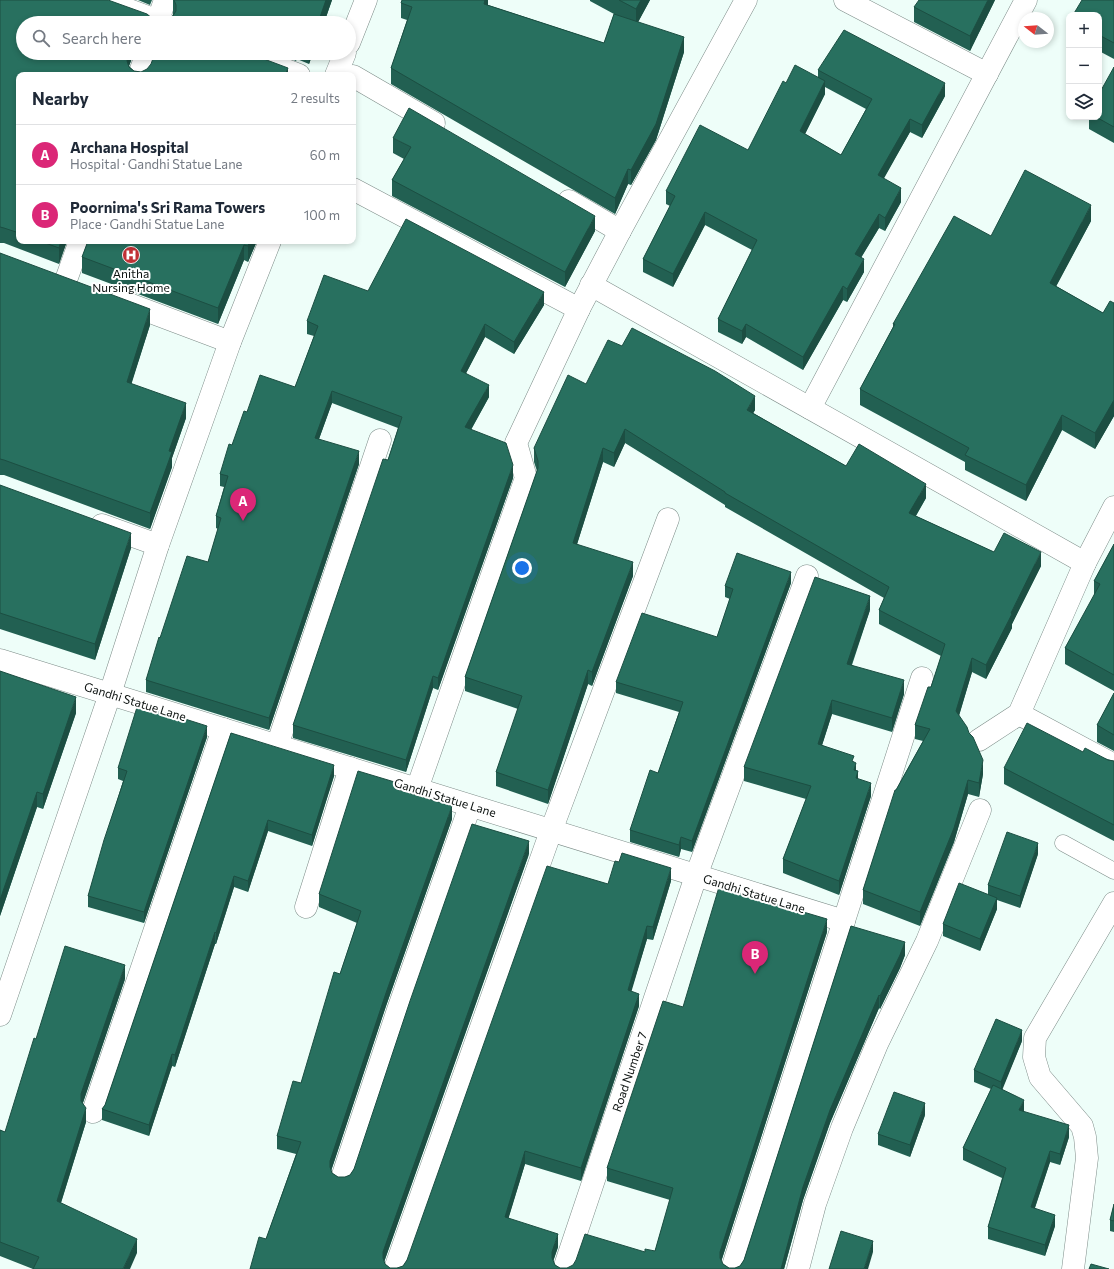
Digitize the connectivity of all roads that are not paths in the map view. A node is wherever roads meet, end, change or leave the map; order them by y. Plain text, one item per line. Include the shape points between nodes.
1 (102, 0) edge
2 (165, 0) edge
3 (366, 0) edge
4 (746, 0) edge
5 (845, 0) edge
6 (1026, 0) edge
7 (144, 16) edge
8 (161, 16) edge
9 (356, 25) edge
10 (144, 60) edge
11 (260, 60) edge
12 (140, 72) edge
13 (291, 72) edge
14 (987, 74) junction
15 (356, 76) edge
16 (449, 132) edge
17 (356, 191) edge
18 (552, 191) edge
19 (620, 230) junction
20 (80, 244) edge
21 (269, 244) edge
22 (44, 272) edge
23 (591, 286) junction
24 (103, 294) edge
25 (579, 309) junction
26 (230, 342) junction
27 (810, 408) junction
28 (380, 440) dead end
29 (1114, 507) edge
30 (82, 518) edge
31 (668, 519) dead end
32 (158, 545) junction
33 (1085, 563) junction
34 (808, 576) dead end
35 (0, 660) edge
36 (922, 678) dead end
37 (110, 694) junction
38 (1019, 714) junction
39 (223, 729) junction
40 (978, 740) dead end
41 (277, 746) junction
42 (1114, 765) edge
43 (350, 768) junction
44 (417, 789) junction
45 (470, 806) junction
46 (980, 810) dead end
47 (551, 831) junction
48 (1063, 843) dead end
49 (1114, 871) edge
50 (696, 876) junction
51 (1114, 903) edge
52 (306, 907) dead end
53 (844, 922) junction
54 (0, 1015) edge
55 (93, 1112) dead end
56 (342, 1178) edge
57 (395, 1269) edge
58 (564, 1269) edge
59 (732, 1269) edge
60 (798, 1269) edge
61 (1073, 1269) edge

1 - 7 street
2 - 8 street
3 - 9 street
4 - 19 street
5 - 14 street
6 - 14 street
10 - 12 street
11 - 13 street
14 - 27 street
15 - 16 street
17 - 25 street
18 - 19 street
19 - 23 street
20 - 22 street via 74,283
21 - 26 street
23 - 25 street
23 - 27 street
24 - 26 street
25 - 44 street via 516,443 526,478
26 - 32 street
27 - 33 street
28 - 41 street
29 - 33 street
30 - 32 street
31 - 47 street
32 - 37 street
33 - 38 street
34 - 50 street, Road Number 7
35 - 37 street, Gandhi Statue Lane
36 - 53 street
37 - 39 street, Gandhi Statue Lane
37 - 54 street
38 - 40 street
38 - 42 street
39 - 41 street, Gandhi Statue Lane
39 - 55 street
41 - 43 street, Gandhi Statue Lane
43 - 44 street, Gandhi Statue Lane
43 - 52 street
44 - 45 street, Gandhi Statue Lane
45 - 47 street, Gandhi Statue Lane
45 - 56 street
46 - 60 street via 927,941 877,1044 842,1128 815,1204
47 - 50 street, Gandhi Statue Lane
47 - 57 street
48 - 49 lane
50 - 53 street, Gandhi Statue Lane
50 - 58 street, Road Number 7
51 - 61 street via 1035,1038 1034,1056 1040,1077 1082,1126 1086,1138 1087,1158
53 - 59 street

